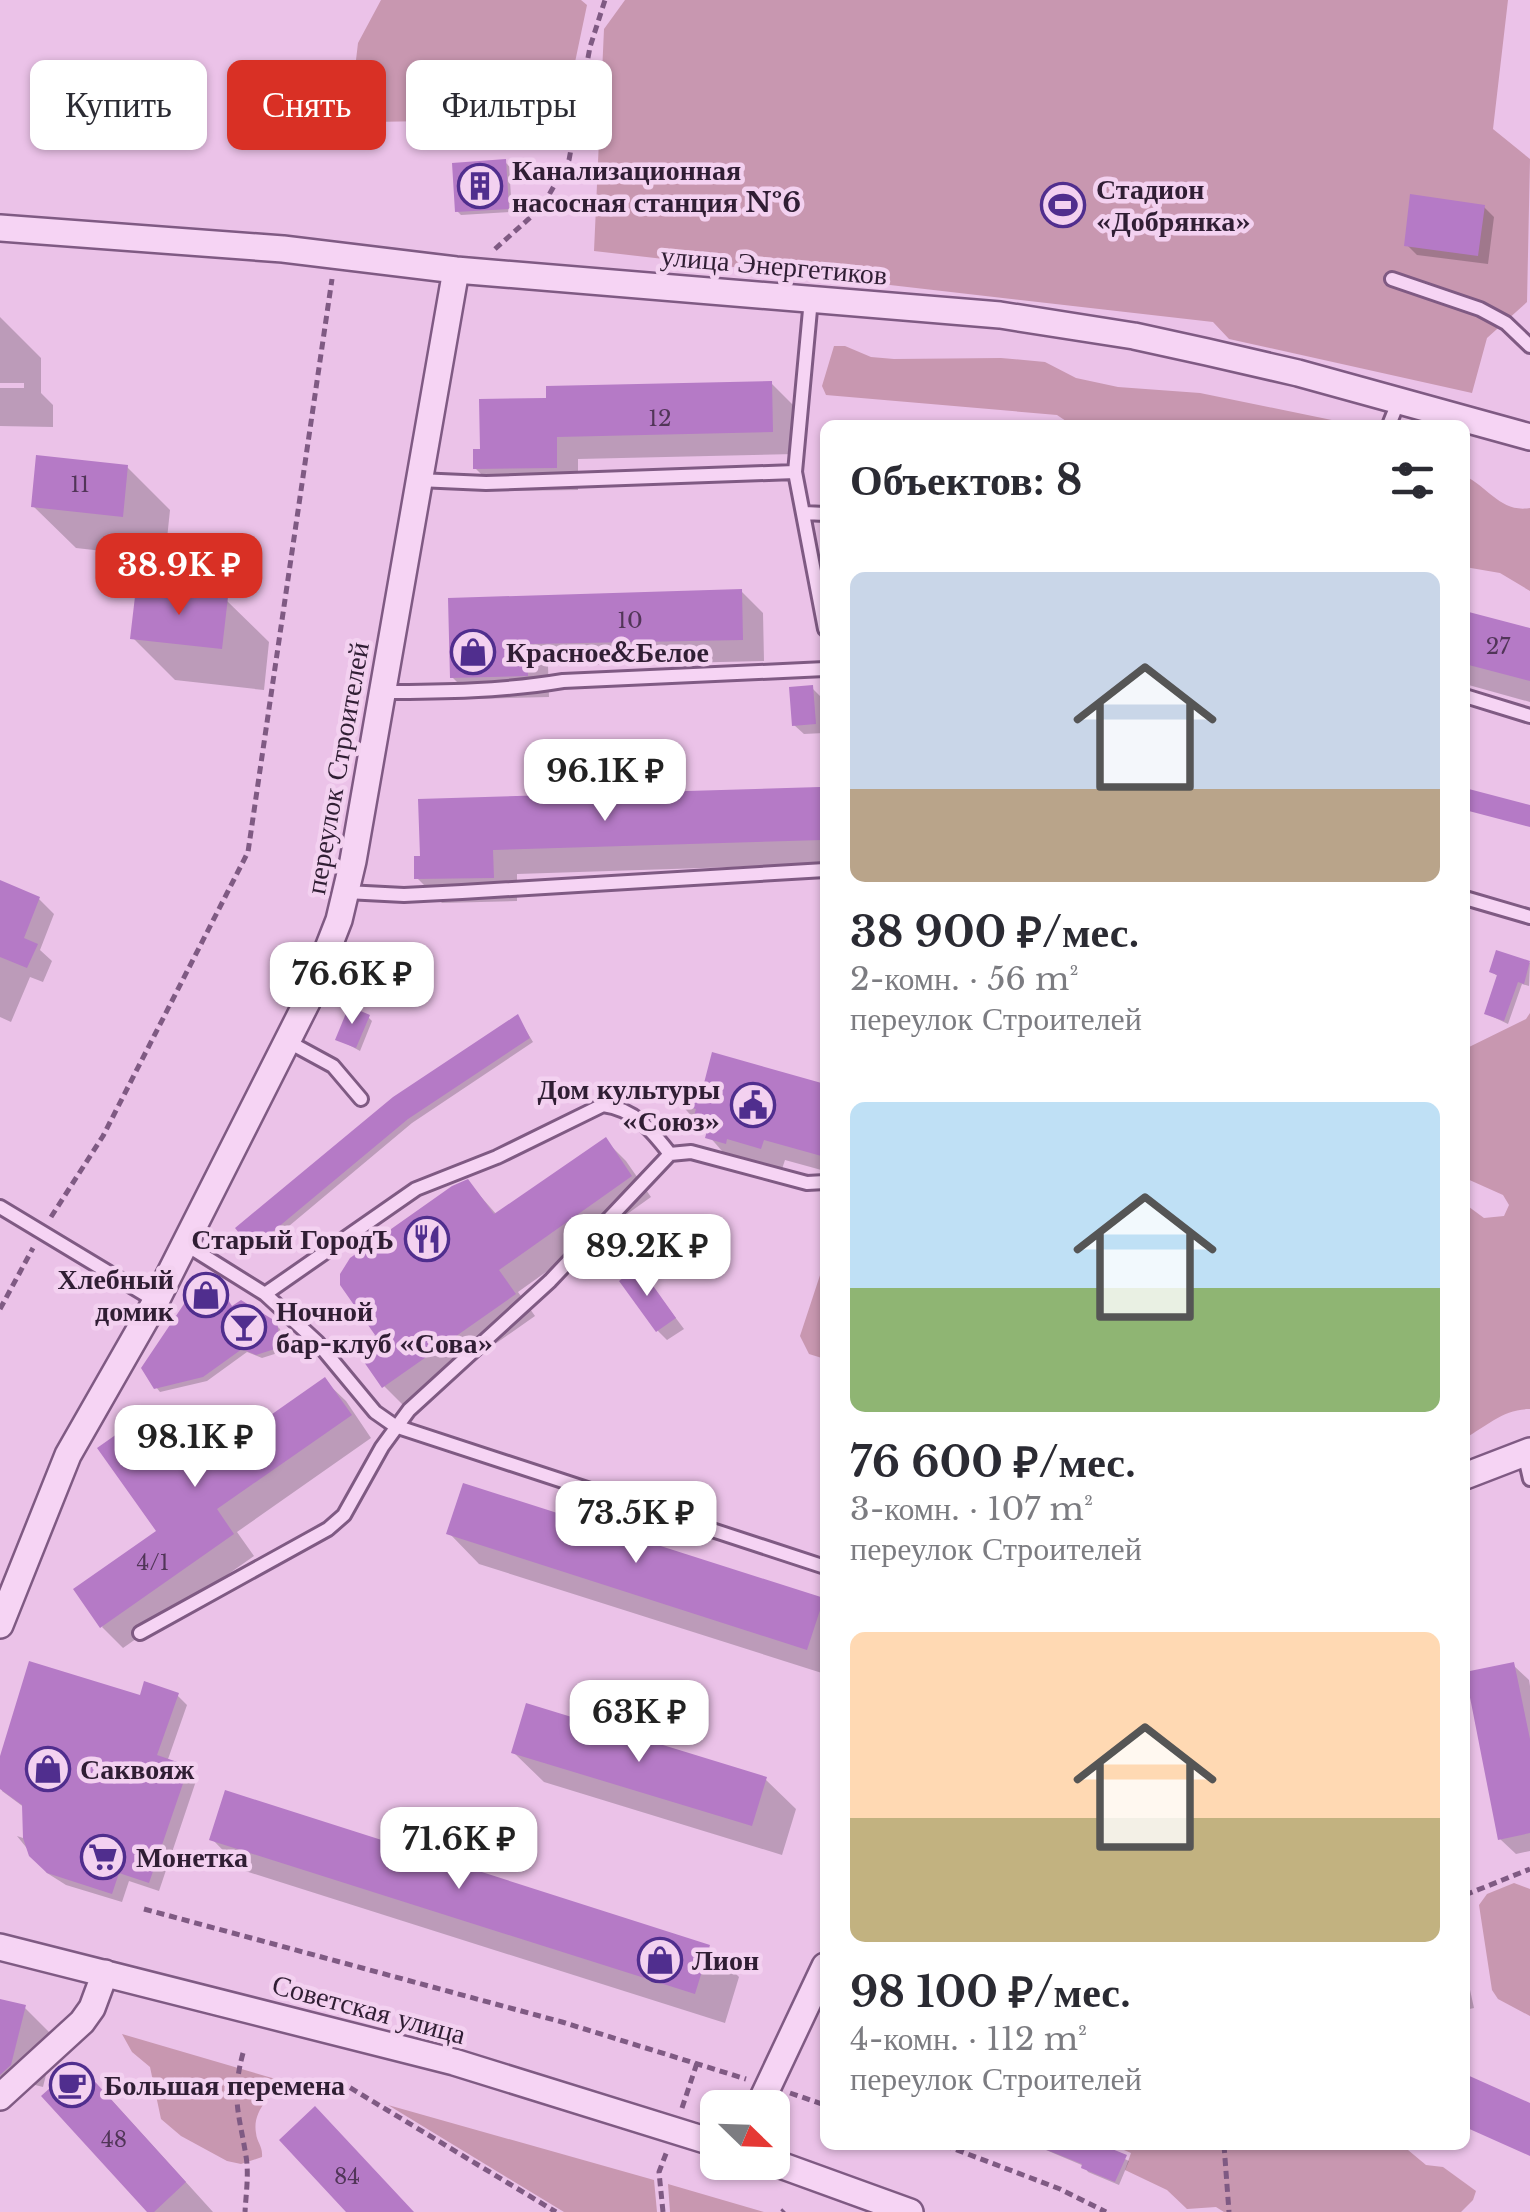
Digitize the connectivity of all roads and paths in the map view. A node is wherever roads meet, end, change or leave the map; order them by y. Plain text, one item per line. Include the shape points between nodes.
1 (605, 0) edge
2 (0, 228) edge
3 (335, 256) junction
4 (469, 270) junction
5 (1392, 279) dead end
6 (811, 298) junction
7 (1530, 346) edge
8 (1398, 400) junction
9 (1392, 420) edge
10 (1469, 420) edge
11 (1470, 420) edge
12 (1530, 437) edge
13 (795, 472) junction
14 (418, 480) junction
15 (804, 513) junction
16 (820, 514) edge
17 (820, 601) edge
18 (820, 669) edge
19 (382, 692) junction
20 (1470, 698) edge
21 (1530, 716) edge
22 (820, 870) edge
23 (346, 892) junction
24 (1470, 899) edge
25 (1530, 917) edge
26 (287, 1041) junction
27 (361, 1098) dead end
28 (670, 1154) junction
29 (820, 1182) edge
30 (0, 1206) edge
31 (42, 1231) junction
32 (185, 1244) junction
33 (265, 1294) junction
34 (156, 1301) junction
35 (0, 1308) edge
36 (395, 1426) junction
37 (1527, 1452) edge
38 (1470, 1474) edge
39 (1530, 1479) edge
40 (820, 1565) edge
41 (0, 1625) edge
42 (140, 1633) dead end
43 (1530, 1869) edge
44 (1522, 1874) junction
45 (1530, 1878) edge
46 (1470, 1893) edge
47 (144, 1909) dead end
48 (0, 1947) edge
49 (105, 1973) junction
50 (820, 1976) edge
51 (243, 2054) dead end
52 (340, 2081) dead end
53 (746, 2090) edge
54 (765, 2090) edge
55 (0, 2097) edge
56 (790, 2100) edge
57 (820, 2103) edge
58 (700, 2138) edge
59 (958, 2150) edge
60 (1224, 2150) edge
61 (790, 2169) edge
62 (245, 2212) edge
63 (556, 2212) edge
64 (910, 2212) edge
65 (1106, 2212) edge
66 (1229, 2212) edge

1 - 4 path via 568,160 542,208
2 - 3 street, улица Энергетиков
3 - 4 street, улица Энергетиков
3 - 31 path via 248,852 102,1136
4 - 6 street, улица Энергетиков
4 - 14 street, переулок Строителей
5 - 7 lane via 1480,309
6 - 8 street, улица Энергетиков via 1000,315 1134,336
6 - 13 lane
8 - 9 lane
8 - 10 street, улица Энергетиков
11 - 12 street, улица Энергетиков
13 - 14 lane
13 - 15 lane
14 - 19 street, переулок Строителей
15 - 16 lane
15 - 17 lane
18 - 19 lane
19 - 23 street, переулок Строителей
20 - 21 lane
22 - 23 lane via 424,894
23 - 26 street, переулок Строителей via 325,960
24 - 25 lane
26 - 27 lane via 333,1066
26 - 32 street, переулок Строителей
28 - 29 lane via 690,1152
28 - 33 lane via 635,1116 604,1105 416,1189
28 - 36 lane via 550,1281
30 - 31 lane
31 - 34 lane
31 - 35 path
32 - 33 lane
32 - 34 street, переулок Строителей
33 - 36 lane
34 - 41 street, переулок Строителей via 68,1456
36 - 40 lane
36 - 42 lane via 336,1522
37 - 38 street
37 - 39 lane
43 - 44 path
44 - 45 path
44 - 46 path
47 - 53 path via 562,2022
48 - 49 street, Советская улица
49 - 55 street via 82,2022
49 - 58 street, Советская улица via 454,2062
50 - 54 street
51 - 62 path via 235,2107 247,2157
52 - 63 path
56 - 57 path
59 - 65 path
60 - 66 path
61 - 64 street

